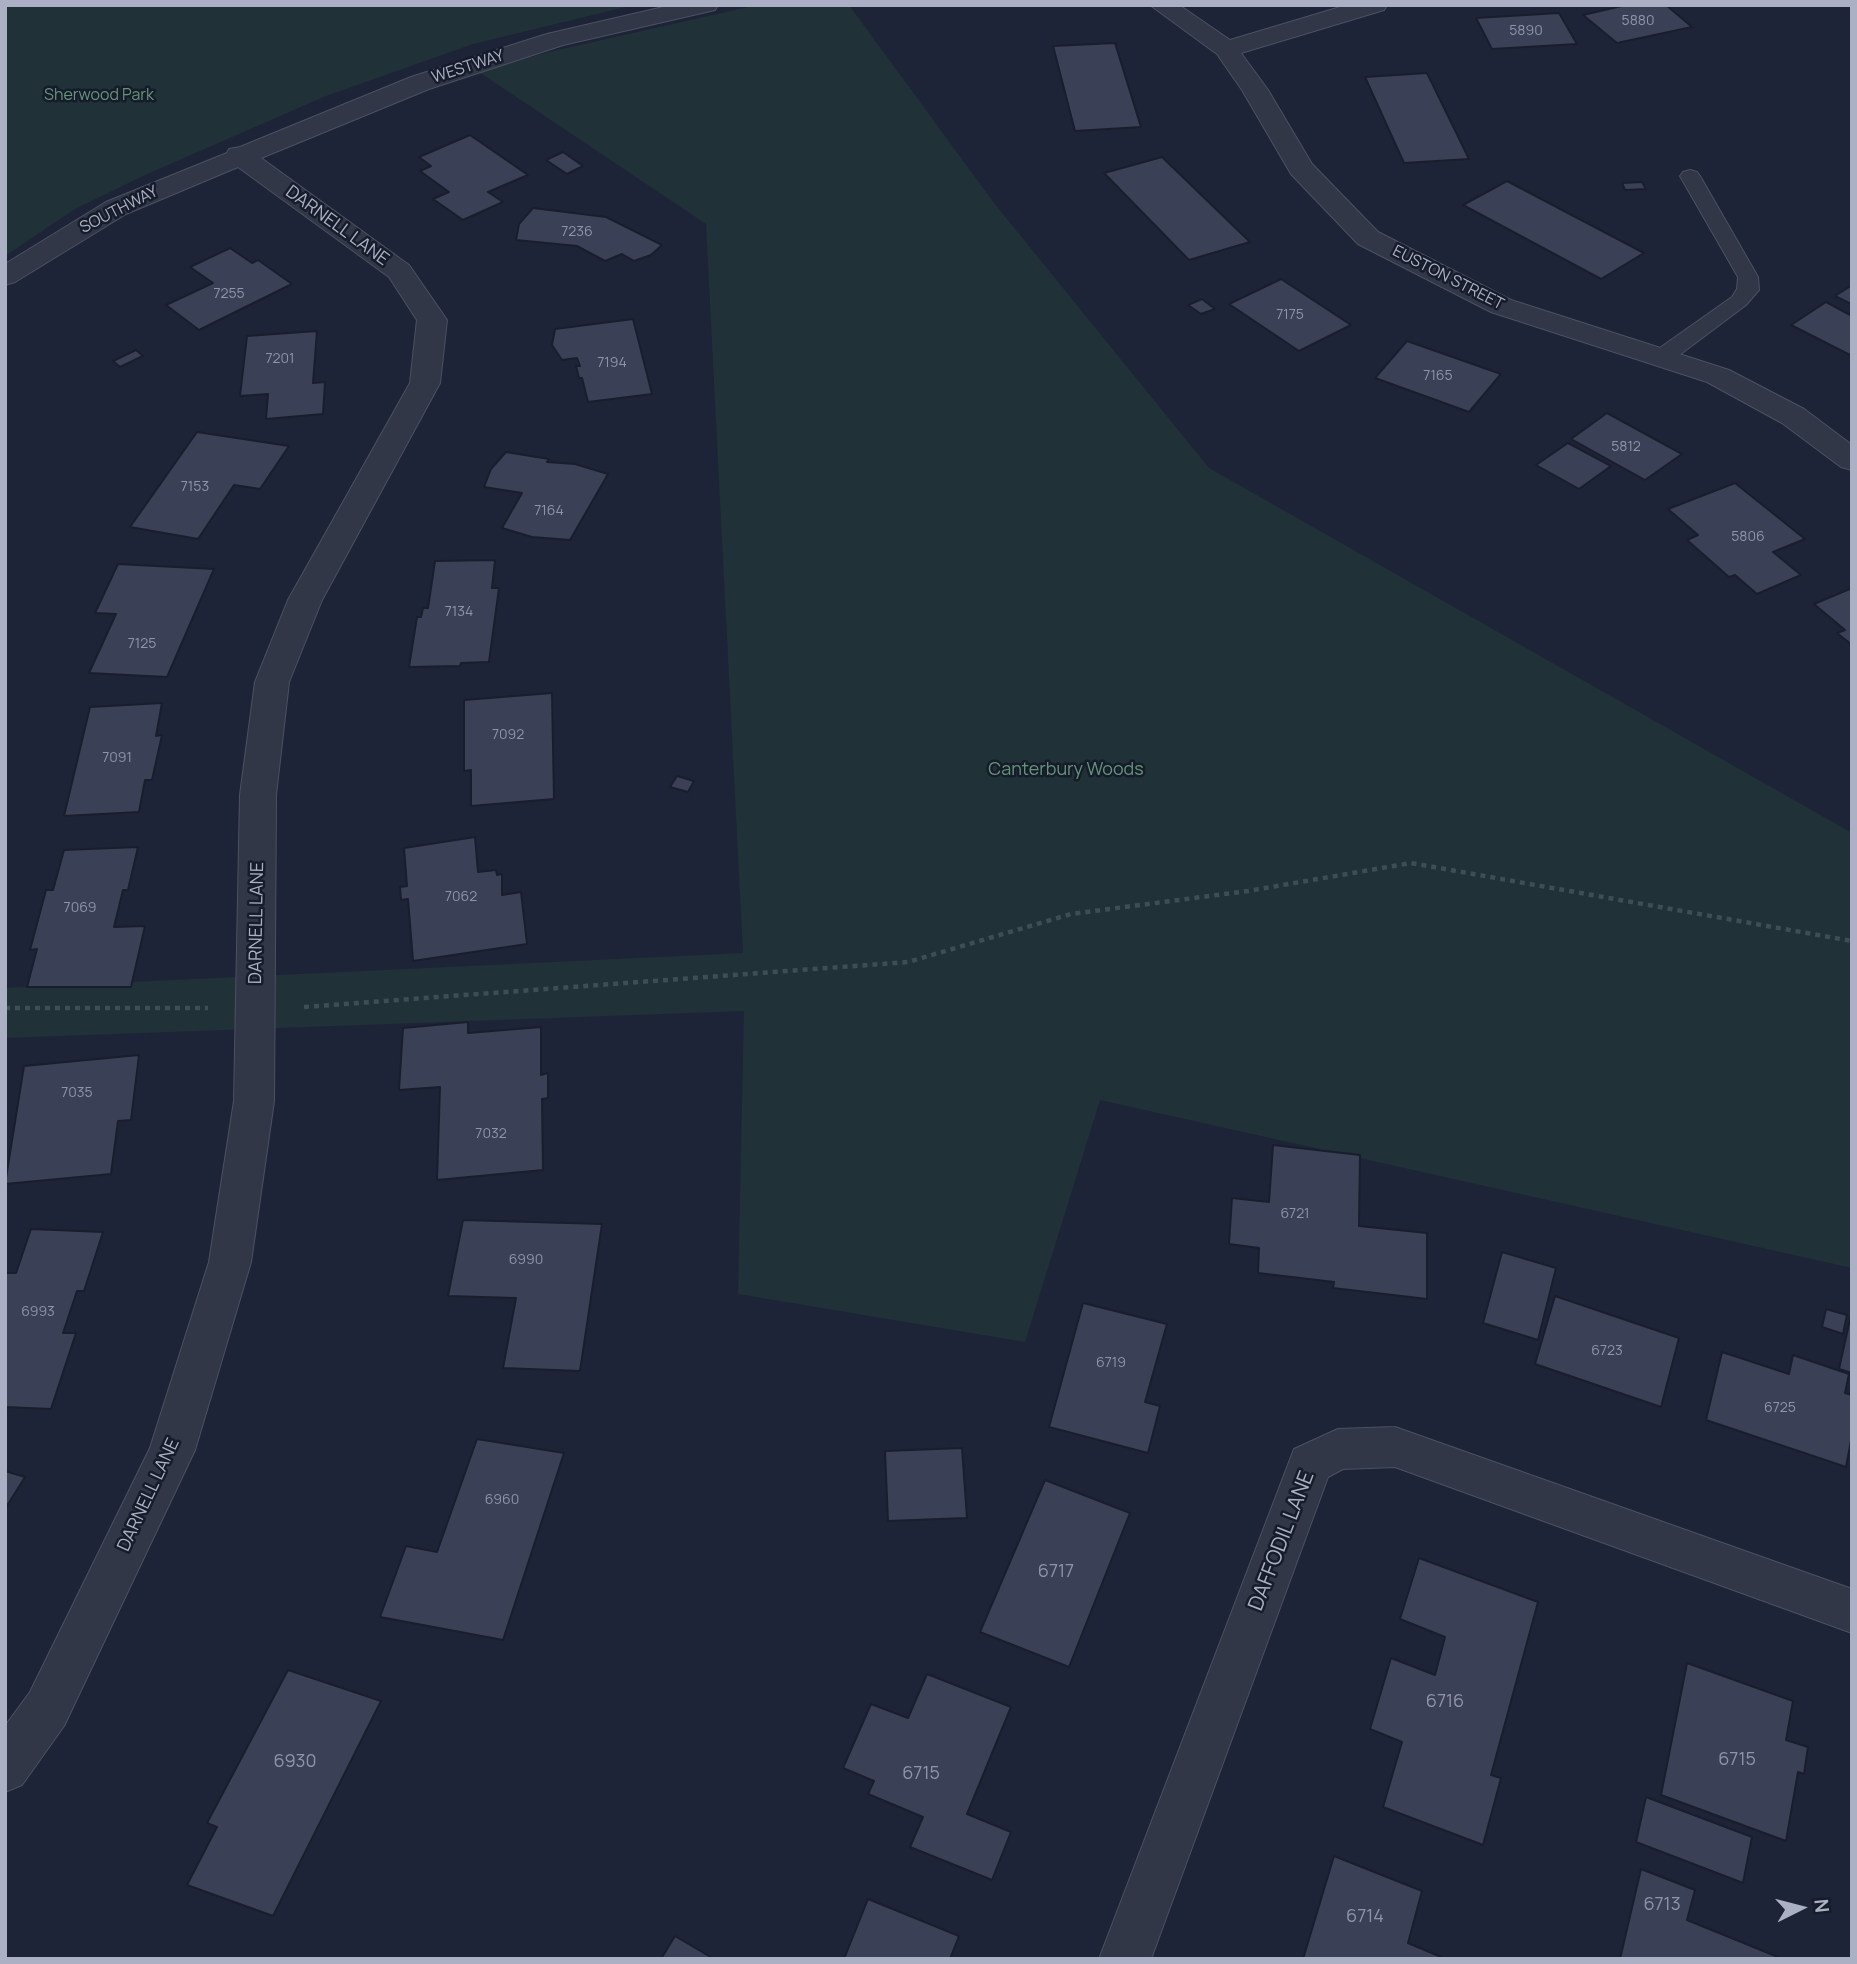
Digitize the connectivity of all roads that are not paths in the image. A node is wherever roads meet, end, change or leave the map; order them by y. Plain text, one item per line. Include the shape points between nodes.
1 (706, 5) edge
2 (1162, 5) edge
3 (1375, 5) edge
4 (1226, 49) junction
5 (239, 155) junction
6 (1690, 176) dead end
7 (5, 276) edge
8 (1661, 357) junction
9 (1852, 460) edge
10 (1852, 1611) edge
11 (5, 1768) edge
12 (1125, 1959) edge

1 - 5 street, WESTWAY via 556,39 420,83
2 - 4 street, EUSTON STREET
3 - 4 street
4 - 8 street, EUSTON STREET via 1301,168 1368,238 1501,306
5 - 7 street, SOUTHWAY via 116,208
5 - 11 street, DARNELL LANE via 399,271 432,320 425,383 305,600 272,682 258,795 254,1101 230,1262 172,1450 47,1709
6 - 8 lane via 1748,276 1748,290
8 - 9 street, EUSTON STREET via 1718,376 1783,411
10 - 12 street, DAFFODIL LANE via 1395,1447 1338,1449 1310,1463

